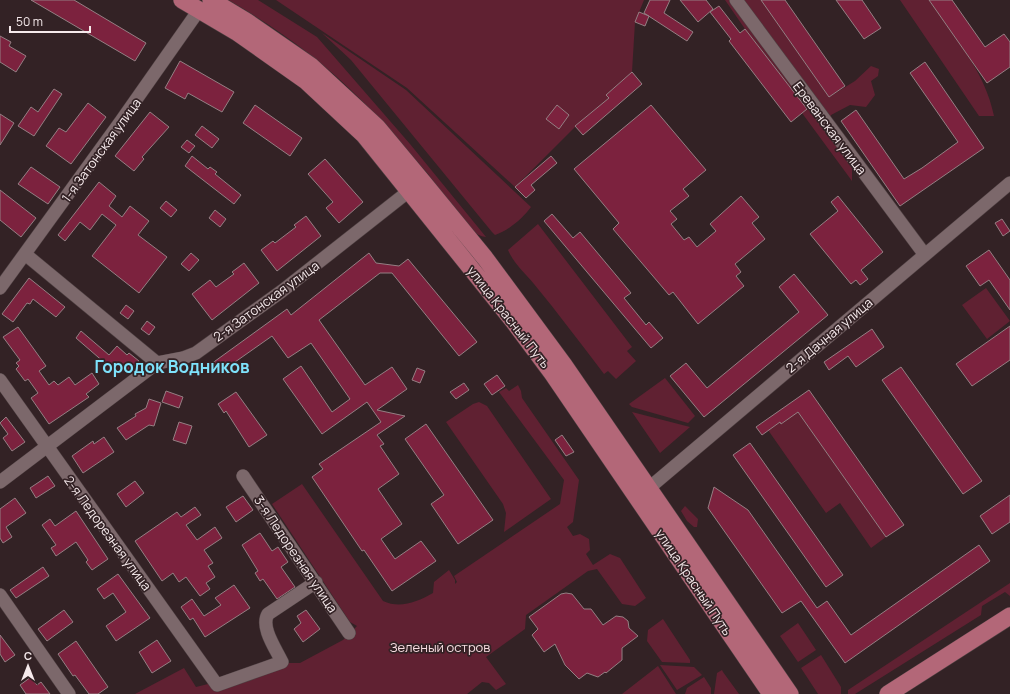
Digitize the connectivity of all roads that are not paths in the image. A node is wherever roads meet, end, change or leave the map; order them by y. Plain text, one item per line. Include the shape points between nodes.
1 (182, 0) edge
2 (736, 0) edge
3 (205, 3) edge
4 (1010, 183) edge
5 (409, 191) junction
6 (25, 254) junction
7 (925, 255) junction
8 (485, 258) junction
9 (472, 269) junction
10 (0, 288) edge
11 (157, 363) junction
12 (0, 380) edge
13 (47, 447) junction
14 (244, 476) dead end
15 (0, 482) edge
16 (649, 488) junction
17 (316, 582) junction
18 (0, 596) edge
19 (1010, 616) edge
20 (349, 633) dead end
21 (70, 694) edge
22 (771, 694) edge
23 (790, 694) edge
24 (888, 694) edge

1 - 3 main road, улица Красный Путь
2 - 7 street, Ереванская улица
3 - 5 main road, улица Красный Путь via 238,33 306,81 364,135
3 - 6 street, 1-я Затонская улица
3 - 8 main road, улица Красный Путь via 283,45 338,90 377,127
4 - 7 street, 2-я Дачная улица
5 - 9 main road, улица Красный Путь
5 - 11 street, 2-я Затонская улица via 282,291 196,353
6 - 10 street, 1-я Затонская улица
6 - 11 street
7 - 16 street, 2-я Дачная улица
8 - 9 street
8 - 16 main road, улица Красный Путь via 564,364
9 - 22 main road, улица Красный Путь via 552,373
11 - 13 street, 2-я Затонская улица
12 - 13 street, 2-я Ледорезная улица
13 - 15 street, 2-я Затонская улица
13 - 17 street, 2-я Ледорезная улица via 217,685 282,662 265,626 265,619 268,614
14 - 17 street, 3-я Ледорезная улица
16 - 23 main road, улица Красный Путь
17 - 20 street, 3-я Ледорезная улица
18 - 21 street
19 - 24 main road

